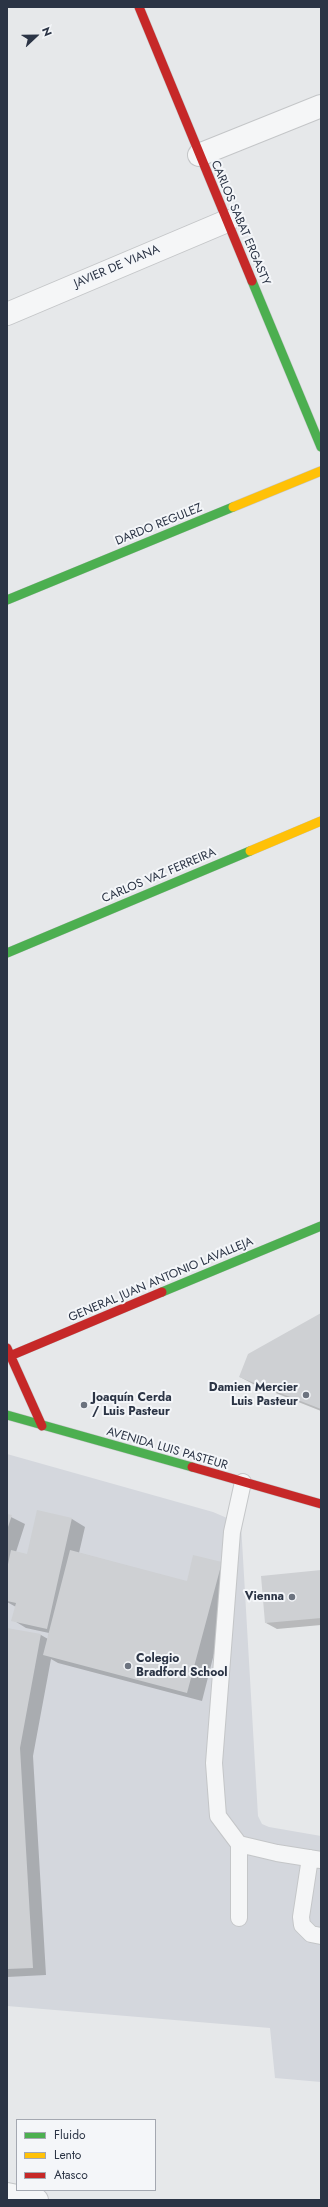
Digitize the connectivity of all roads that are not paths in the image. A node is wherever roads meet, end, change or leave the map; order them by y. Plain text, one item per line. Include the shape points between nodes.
1 (140, 7) edge
2 (321, 106) edge
3 (199, 155) junction
4 (227, 221) junction
5 (7, 314) edge
6 (321, 447) edge
7 (321, 471) edge
8 (7, 600) edge
9 (321, 821) edge
10 (7, 953) edge
11 (321, 1226) edge
12 (9, 1352) edge
13 (7, 1416) edge
14 (42, 1426) junction
15 (243, 1482) junction
16 (321, 1504) edge
17 (239, 1844) junction
18 (315, 1859) edge
19 (239, 1918) dead end
20 (321, 1936) edge
21 (7, 2194) edge
22 (37, 2200) edge

1 - 3 street, CARLOS SABAT ERGASTY
2 - 3 street
3 - 4 street, CARLOS SABAT ERGASTY
4 - 5 street, JAVIER DE VIANA
4 - 6 street, CARLOS SABAT ERGASTY
7 - 8 street, DARDO REGULEZ
9 - 10 street, CARLOS VAZ FERREIRA
11 - 12 street, GENERAL JUAN ANTONIO LAVALLEJA
12 - 14 street
13 - 14 street, AVENIDA LUIS PASTEUR
14 - 15 street, AVENIDA LUIS PASTEUR
15 - 16 street, AVENIDA LUIS PASTEUR
15 - 17 lane via 232,1532 214,1763 218,1816
17 - 18 lane
17 - 19 lane
18 - 20 lane via 302,1925 311,1934
21 - 22 street

